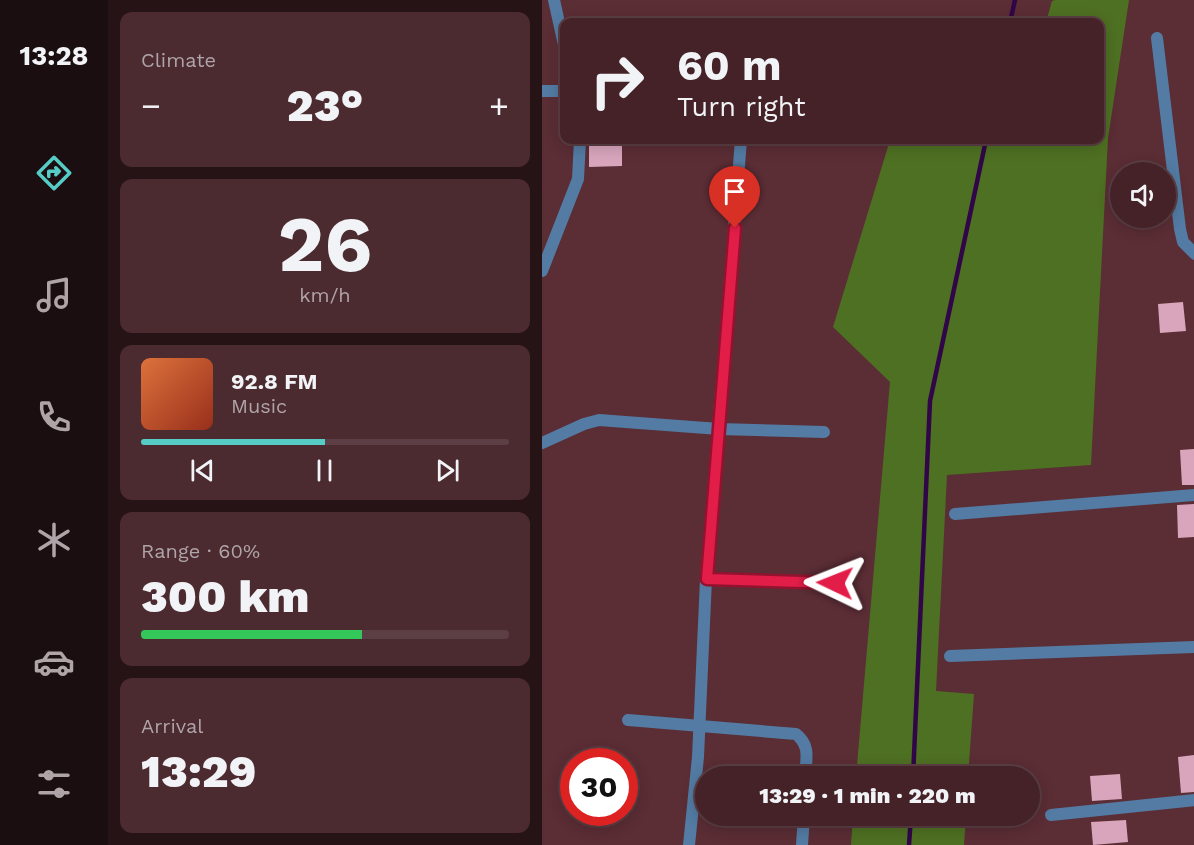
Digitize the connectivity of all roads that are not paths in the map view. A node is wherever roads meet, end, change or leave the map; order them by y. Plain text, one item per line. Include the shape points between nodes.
1 (554, 0) edge
2 (560, 27) edge
3 (1157, 38) dead end
4 (542, 91) edge
5 (560, 91) edge
6 (580, 144) edge
7 (741, 144) edge
8 (1194, 254) edge
9 (542, 271) edge
10 (719, 429) junction
11 (824, 432) dead end
12 (542, 443) edge
13 (1194, 495) edge
14 (955, 514) dead end
15 (707, 579) junction
16 (835, 583) dead end
17 (1194, 648) edge
18 (950, 656) dead end
19 (628, 720) dead end
20 (700, 725) junction
21 (806, 766) edge
22 (1194, 801) edge
23 (1051, 815) dead end
24 (803, 826) edge
25 (689, 845) edge
26 (802, 845) edge

1 - 2 street
3 - 8 street via 1180,229 1183,242
4 - 5 street
6 - 9 street via 578,179
7 - 10 street
10 - 11 street
10 - 12 street via 599,420
10 - 15 street
13 - 14 street
15 - 16 street
15 - 20 street
17 - 18 street
19 - 20 street
20 - 21 street via 796,734 807,750
20 - 25 street
22 - 23 street
24 - 26 street

